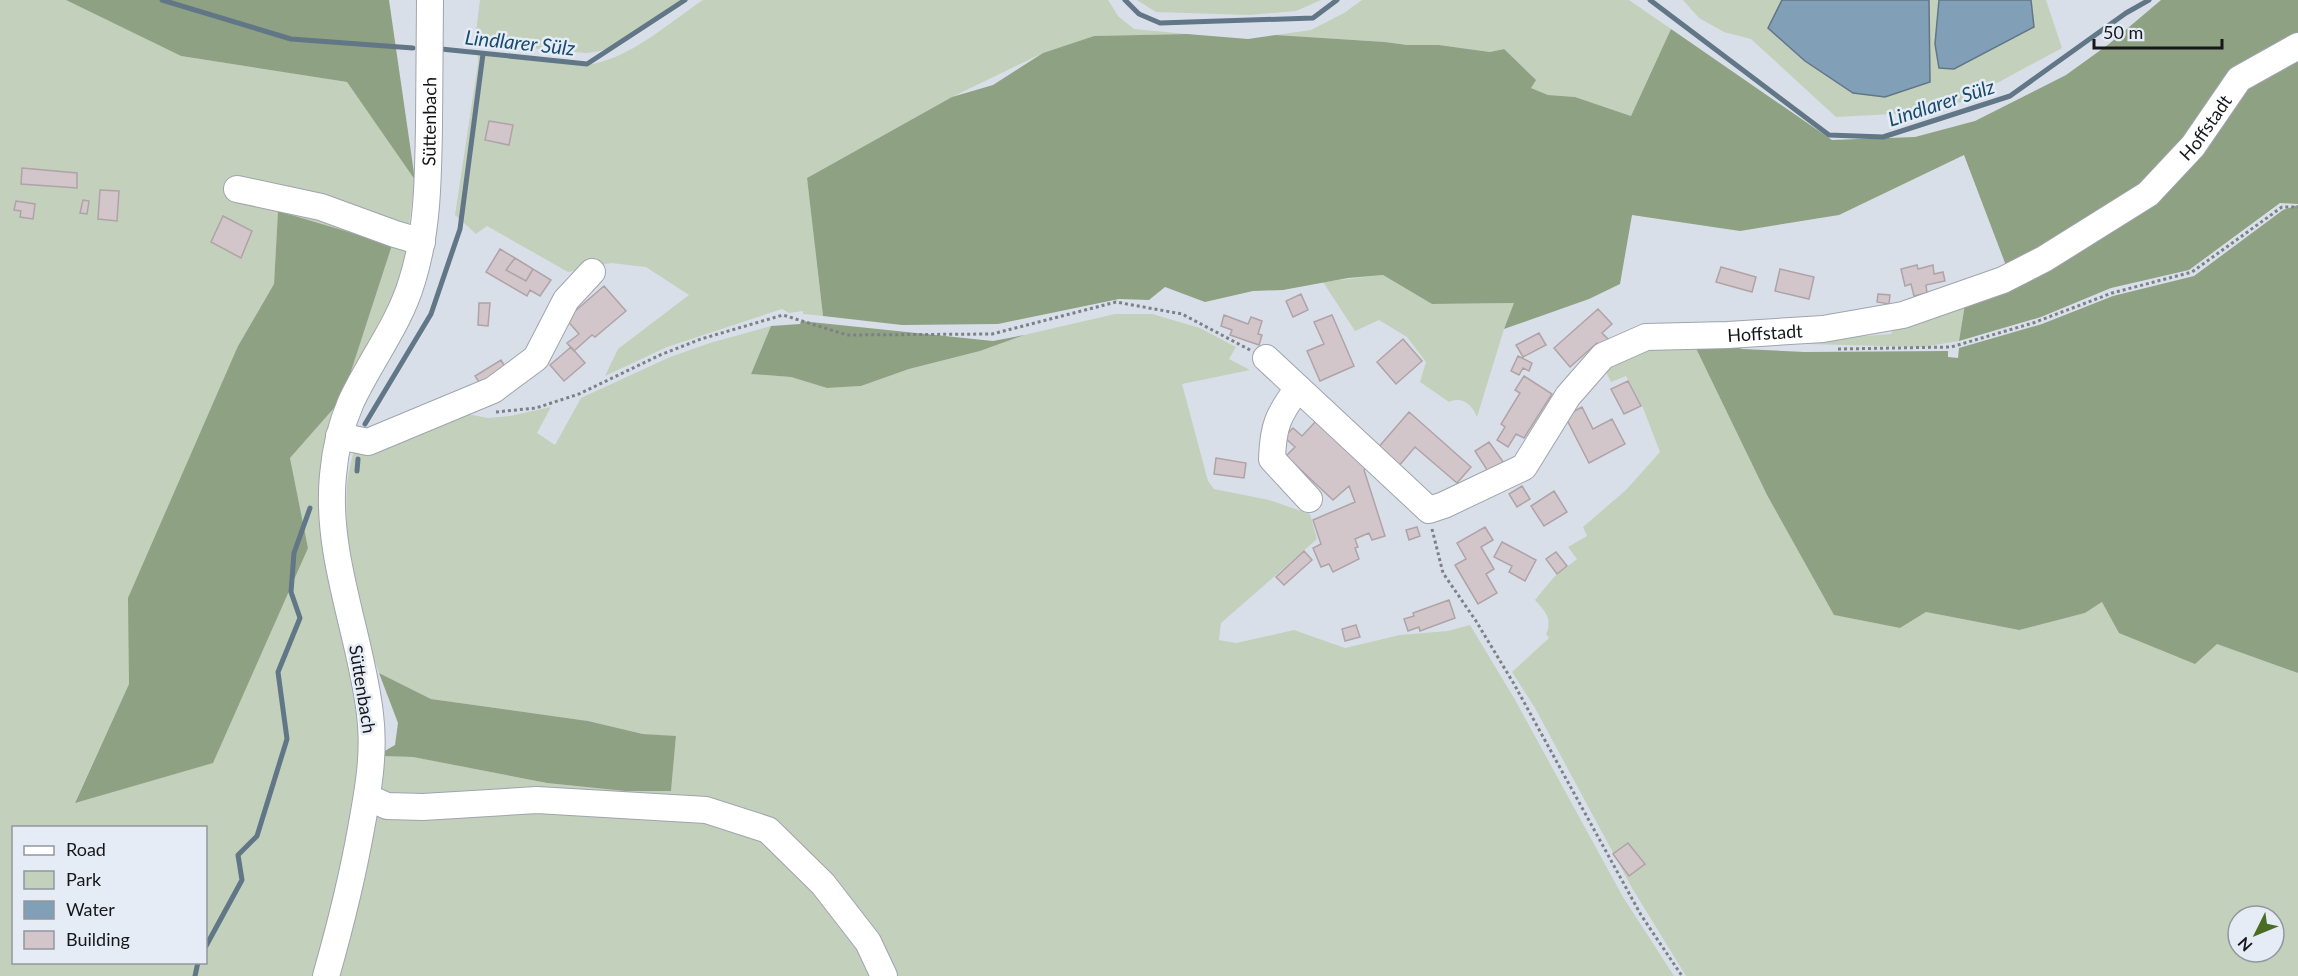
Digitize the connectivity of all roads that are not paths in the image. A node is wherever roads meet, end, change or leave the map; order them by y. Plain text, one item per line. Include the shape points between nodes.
1 (430, 0) edge
2 (2298, 46) edge
3 (237, 189) dead end
4 (422, 242) junction
5 (592, 272) dead end
6 (1266, 358) road end
7 (1298, 388) junction
8 (339, 436) junction
9 (1309, 499) dead end
10 (367, 797) junction
11 (326, 976) edge
12 (884, 976) edge

1 - 4 street, Süttenbach via 428,184
2 - 7 street, Hoffstadt via 2239,79 2193,146 2148,194 2044,259 2003,280 1903,315 1823,328 1728,336 1646,337 1603,356 1568,396 1524,467 1444,505 1429,510
3 - 4 street via 321,207
4 - 8 street, Süttenbach via 401,310 351,403
5 - 8 street via 566,300 536,358 493,390 368,442
6 - 7 street
7 - 9 street via 1272,433 1272,459
8 - 10 street, Süttenbach via 333,477 333,523 370,712 372,758
10 - 11 street, Süttenbach
10 - 12 street via 387,806 537,800 706,810 768,830 823,884 868,942

